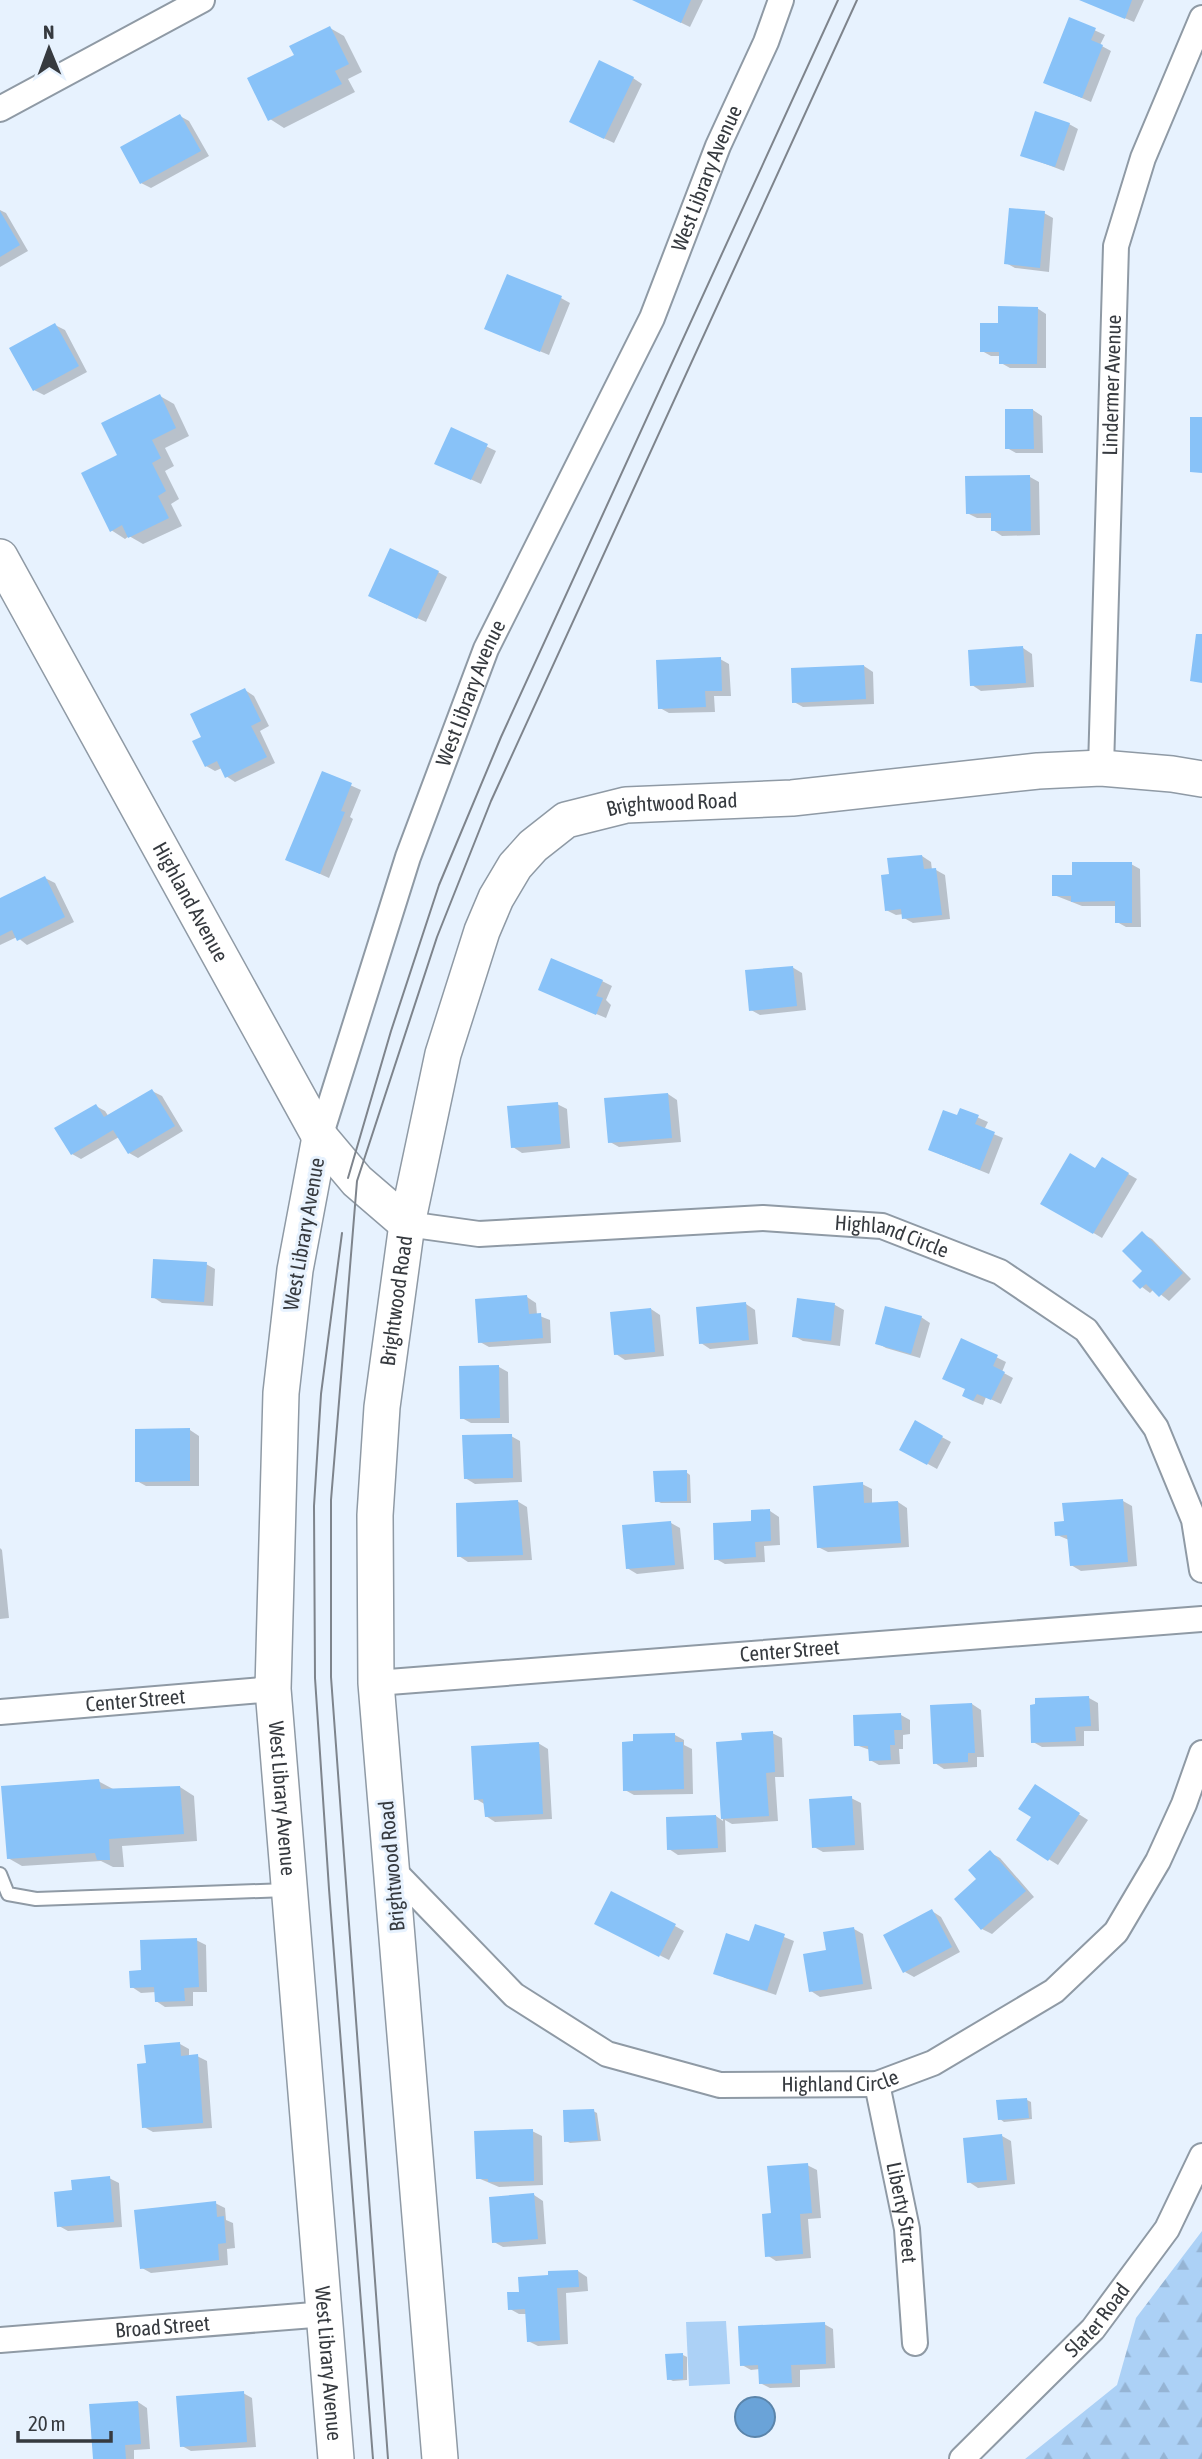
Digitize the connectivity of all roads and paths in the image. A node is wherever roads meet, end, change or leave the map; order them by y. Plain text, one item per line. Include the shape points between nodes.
1 (202, 0) edge
2 (781, 0) edge
3 (1202, 18) edge
4 (0, 109) edge
5 (0, 557) edge
6 (1101, 768) junction
7 (1202, 779) edge
8 (320, 1137) junction
9 (407, 1224) junction
10 (1202, 1570) edge
11 (1202, 1619) edge
12 (376, 1683) junction
13 (273, 1689) junction
14 (0, 1712) edge
15 (1202, 1753) edge
16 (392, 1869) junction
17 (0, 1874) edge
18 (290, 1890) junction
19 (877, 2084) junction
20 (1202, 2157) edge
21 (326, 2314) junction
22 (0, 2340) edge
23 (915, 2343) dead end
24 (337, 2459) edge
25 (440, 2459) edge
26 (962, 2459) edge

1 - 4 street
2 - 8 street, West Library Avenue via 652,318 486,649 408,858
3 - 6 street, Lindermer Avenue via 1143,158 1116,246
5 - 8 street, Highland Avenue
6 - 7 street, Brightwood Road
6 - 9 street, Brightwood Road via 792,797 626,805 566,820 515,866 482,931 443,1054
8 - 9 street, Highland Avenue via 357,1181
8 - 13 street, West Library Avenue via 295,1270 281,1392
9 - 10 street, Highland Circle via 479,1234 763,1218 882,1226 1000,1272 1086,1330 1156,1429 1194,1520
9 - 12 street, Brightwood Road via 382,1407 375,1515
11 - 12 street, Center Street
12 - 16 street, Brightwood Road
13 - 14 street, Center Street
13 - 18 street, West Library Avenue
15 - 19 street, Highland Circle via 1158,1861 1116,1932 1054,1991 933,2063
16 - 19 street, Highland Circle via 514,1995 607,2054 720,2085
16 - 25 street, Brightwood Road
17 - 18 lane via 8,1894 36,1899
18 - 21 street, West Library Avenue
19 - 23 street, Liberty Street via 907,2230
20 - 26 street, Slater Road via 1167,2228 1093,2329
21 - 22 street, Broad Street
21 - 24 street, West Library Avenue

